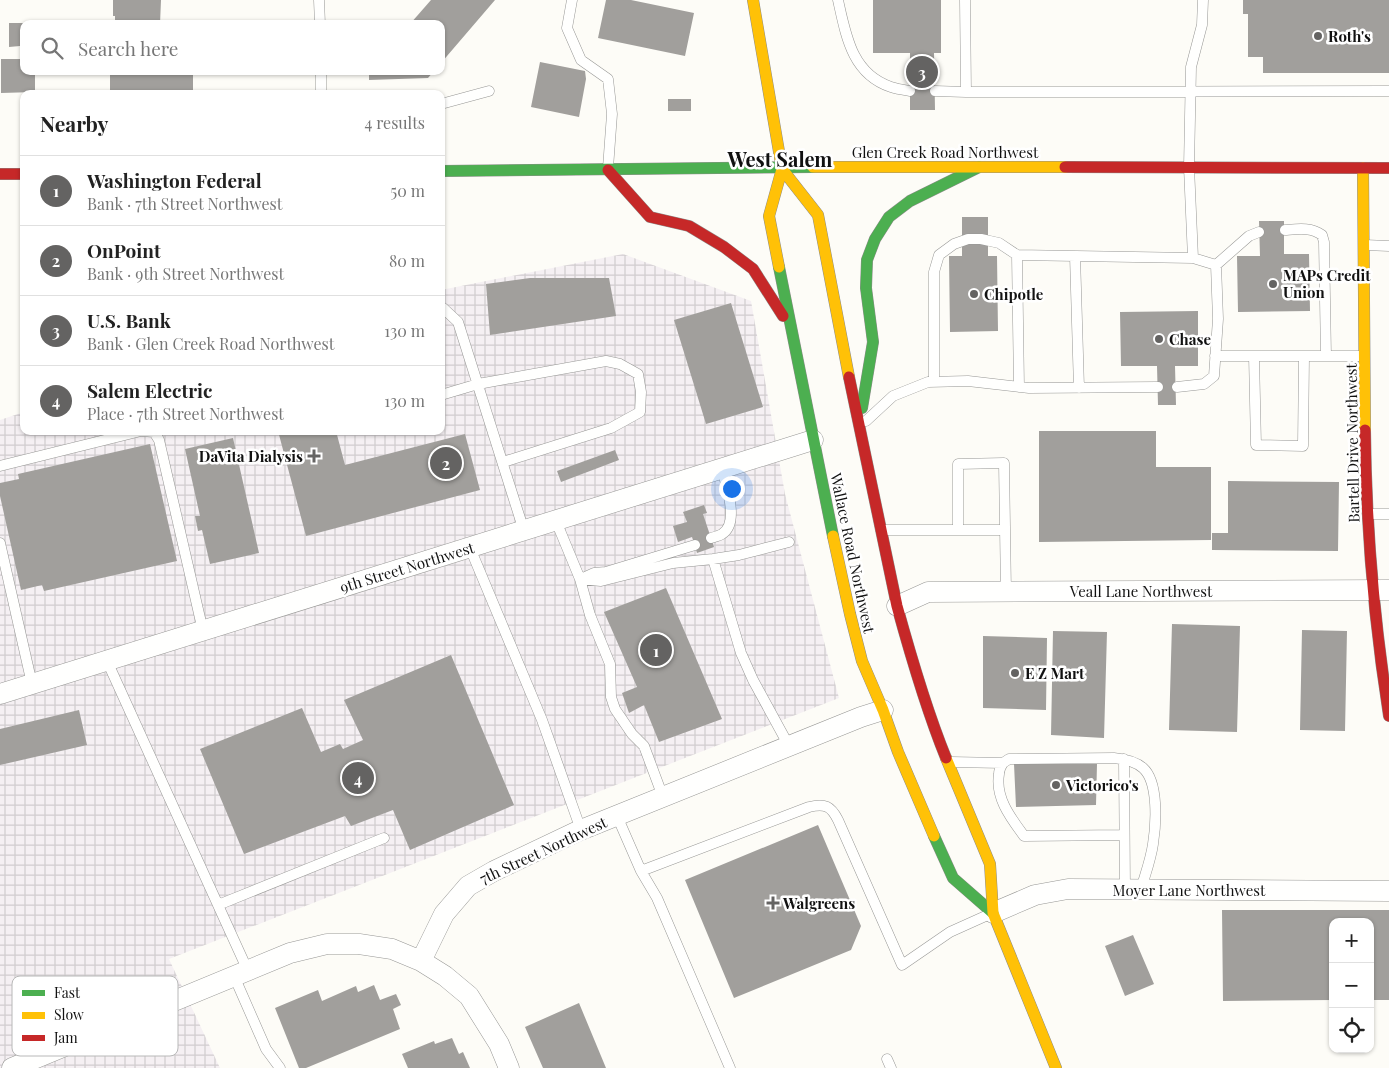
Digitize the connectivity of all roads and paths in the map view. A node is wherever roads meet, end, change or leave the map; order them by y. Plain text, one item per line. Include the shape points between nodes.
1 (319, 0) edge
2 (572, 0) edge
3 (752, 0) edge
4 (838, 0) edge
5 (965, 0) edge
6 (1203, 0) edge
7 (320, 20) edge
8 (320, 75) edge
9 (321, 90) edge
10 (489, 91) dead end
11 (910, 91) dead end
12 (935, 91) dead end
13 (1190, 91) junction
14 (1389, 91) edge
15 (966, 92) junction
16 (445, 103) edge
17 (978, 167) junction
18 (1188, 167) junction
19 (782, 168) junction
20 (1364, 168) junction
21 (1389, 168) edge
22 (608, 170) junction
23 (445, 171) edge
24 (0, 174) edge
25 (20, 174) edge
26 (1285, 230) dead end
27 (1260, 232) dead end
28 (1364, 245) junction
29 (1389, 246) edge
30 (1017, 254) junction
31 (1075, 256) junction
32 (1193, 258) junction
33 (1216, 265) junction
34 (445, 309) edge
35 (792, 332) junction
36 (1215, 356) junction
37 (1254, 356) junction
38 (1304, 356) junction
39 (1326, 356) junction
40 (1365, 356) junction
41 (934, 382) junction
42 (478, 384) junction
43 (1019, 387) junction
44 (1177, 387) dead end
45 (1079, 388) junction
46 (1158, 388) dead end
47 (445, 395) edge
48 (859, 426) junction
49 (125, 435) edge
50 (156, 435) edge
51 (814, 440) junction
52 (502, 462) junction
53 (0, 466) edge
54 (722, 469) junction
55 (1368, 514) junction
56 (1389, 514) edge
57 (556, 521) junction
58 (881, 530) junction
59 (958, 530) junction
60 (1005, 530) junction
61 (524, 531) junction
62 (711, 538) dead end
63 (789, 542) dead end
64 (0, 543) edge
65 (695, 545) dead end
66 (470, 548) junction
67 (713, 559) junction
68 (580, 579) junction
69 (1381, 590) edge
70 (1006, 592) junction
71 (896, 606) junction
72 (203, 631) junction
73 (106, 661) junction
74 (32, 684) junction
75 (0, 694) edge
76 (883, 710) junction
77 (1389, 716) edge
78 (789, 746) junction
79 (1124, 759) junction
80 (947, 762) junction
81 (1002, 763) junction
82 (663, 797) junction
83 (617, 816) junction
84 (581, 830) junction
85 (1124, 835) junction
86 (384, 838) dead end
87 (641, 872) junction
88 (1133, 889) junction
89 (1389, 891) edge
90 (218, 905) junction
91 (993, 913) junction
92 (421, 961) junction
93 (241, 973) junction
94 (178, 999) edge
95 (41, 1056) edge
96 (12, 1068) edge
97 (280, 1068) edge
98 (509, 1068) edge
99 (730, 1068) edge
100 (1056, 1068) edge

1 - 7 lane
2 - 22 lane via 567,28 581,60 608,79 612,114
3 - 19 main road, Wallace Road Northwest
4 - 11 lane via 856,60 871,77
5 - 15 lane
6 - 13 lane via 1202,25 1191,67
8 - 9 lane
10 - 16 lane
12 - 15 lane
13 - 14 lane
13 - 15 lane
13 - 18 lane
17 - 18 main road, Glen Creek Road Northwest
17 - 19 main road, Glen Creek Road Northwest
17 - 48 main road via 910,201 890,217 875,239 867,260 866,288 873,342
18 - 20 main road, Glen Creek Road Northwest
18 - 32 lane
19 - 22 main road, Glen Creek Road Northwest
19 - 35 main road, Wallace Road Northwest via 769,216
19 - 48 main road, Wallace Road Northwest via 818,215
20 - 21 main road, Glen Creek Road Northwest
20 - 28 main road, Bartell Drive Northwest
22 - 23 main road, Glen Creek Road Northwest
22 - 35 main road via 650,217 688,226 724,246 753,269
24 - 25 main road
26 - 39 lane via 1316,230 1322,235
27 - 33 lane via 1249,236
28 - 29 lane
28 - 40 main road, Bartell Drive Northwest
30 - 31 lane
30 - 41 lane via 999,242 968,239 939,255 934,272
30 - 43 lane
31 - 32 lane
31 - 45 lane
32 - 33 lane
33 - 36 lane via 1218,319
34 - 42 lane via 458,322
35 - 51 main road, Wallace Road Northwest
36 - 37 lane
36 - 44 lane via 1214,376 1204,384
37 - 38 lane
37 - 38 lane via 1256,445 1303,446
38 - 39 lane
39 - 40 lane
40 - 55 main road, Bartell Drive Northwest
41 - 43 lane
41 - 48 lane via 893,396
42 - 47 lane
42 - 52 lane
42 - 52 lane via 606,361 638,374 640,412 611,428
43 - 45 lane
45 - 46 lane
48 - 58 main road, Wallace Road Northwest
49 - 53 lane
50 - 72 lane
51 - 54 street, 9th Street Northwest
51 - 76 main road, Wallace Road Northwest via 862,661
52 - 61 lane
54 - 57 street, 9th Street Northwest
54 - 62 lane via 732,510 729,527 723,534
55 - 56 lane
55 - 69 main road, Bartell Drive Northwest
57 - 61 street, 9th Street Northwest
57 - 68 lane
58 - 59 lane
58 - 71 main road, Wallace Road Northwest
59 - 60 lane
59 - 60 lane via 958,464 1004,464
60 - 70 lane
61 - 66 street, 9th Street Northwest
63 - 67 lane
64 - 74 lane
65 - 68 lane
66 - 72 street, 9th Street Northwest
66 - 84 lane via 542,720
67 - 68 lane via 673,563 601,581
67 - 78 lane via 741,653
68 - 82 lane via 590,615 610,664 611,697 615,710 644,746
69 - 70 street, Veall Lane Northwest
69 - 77 main road, Bartell Drive Northwest via 1380,660
70 - 71 street, Veall Lane Northwest via 928,592
71 - 80 main road, Wallace Road Northwest
72 - 73 street, 9th Street Northwest
73 - 74 street, 9th Street Northwest
73 - 90 lane
74 - 75 street, 9th Street Northwest
76 - 78 street, 7th Street Northwest
76 - 91 main road, Wallace Road Northwest via 952,878
78 - 82 street, 7th Street Northwest
79 - 81 lane via 1009,759
79 - 85 lane
79 - 88 lane via 1145,769 1153,785 1156,812 1153,846
80 - 81 lane
80 - 91 main road, Wallace Road Northwest via 990,864
81 - 85 lane via 1000,795 1024,836
82 - 83 street, 7th Street Northwest
83 - 84 street, 7th Street Northwest
83 - 87 lane
84 - 92 street, 7th Street Northwest via 468,886 444,914
85 - 88 lane
86 - 90 lane
87 - 91 lane via 819,804 833,810 902,965 950,932
87 - 99 lane via 657,898
88 - 89 street, Moyer Lane Northwest
88 - 91 street, Moyer Lane Northwest via 1068,889 1035,895
90 - 93 lane
91 - 100 main road, Wallace Road Northwest
92 - 93 street via 392,949 327,944 290,953
92 - 98 street via 469,996 499,1044
93 - 94 street
93 - 97 lane via 266,1048
95 - 96 street

